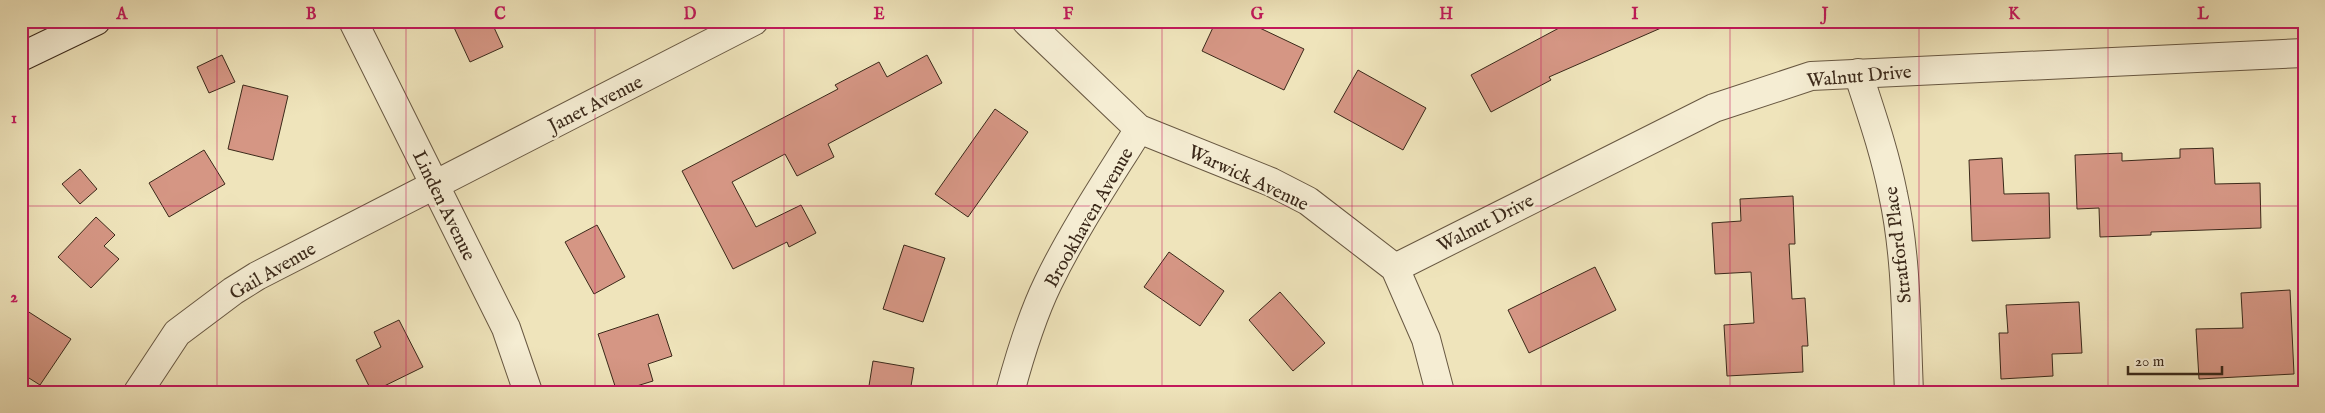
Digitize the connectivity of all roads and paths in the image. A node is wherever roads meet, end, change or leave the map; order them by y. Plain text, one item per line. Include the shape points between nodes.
1 (96, 21) edge
2 (353, 21) edge
3 (754, 21) edge
4 (1026, 21) edge
5 (2304, 53) edge
6 (21, 57) edge
7 (1858, 73) junction
8 (1139, 128) junction
9 (435, 184) junction
10 (1395, 268) junction
11 (138, 392) edge
12 (528, 392) edge
13 (1010, 392) edge
14 (1440, 392) edge
15 (1909, 392) edge

1 - 6 street
2 - 9 street, Linden Avenue
3 - 9 street, Janet Avenue
4 - 8 street, Warwick Avenue
5 - 7 street, Walnut Drive
7 - 10 street, Walnut Drive via 1811,76 1714,108
7 - 15 street, Stratford Place via 1894,195 1903,271
8 - 10 street, Warwick Avenue via 1271,182 1308,201
8 - 13 street, Brookhaven Avenue via 1070,239 1047,285
9 - 11 street, Gail Avenue via 233,291 177,333
9 - 12 street, Linden Avenue via 506,328
10 - 14 street, Warwick Avenue via 1426,339

